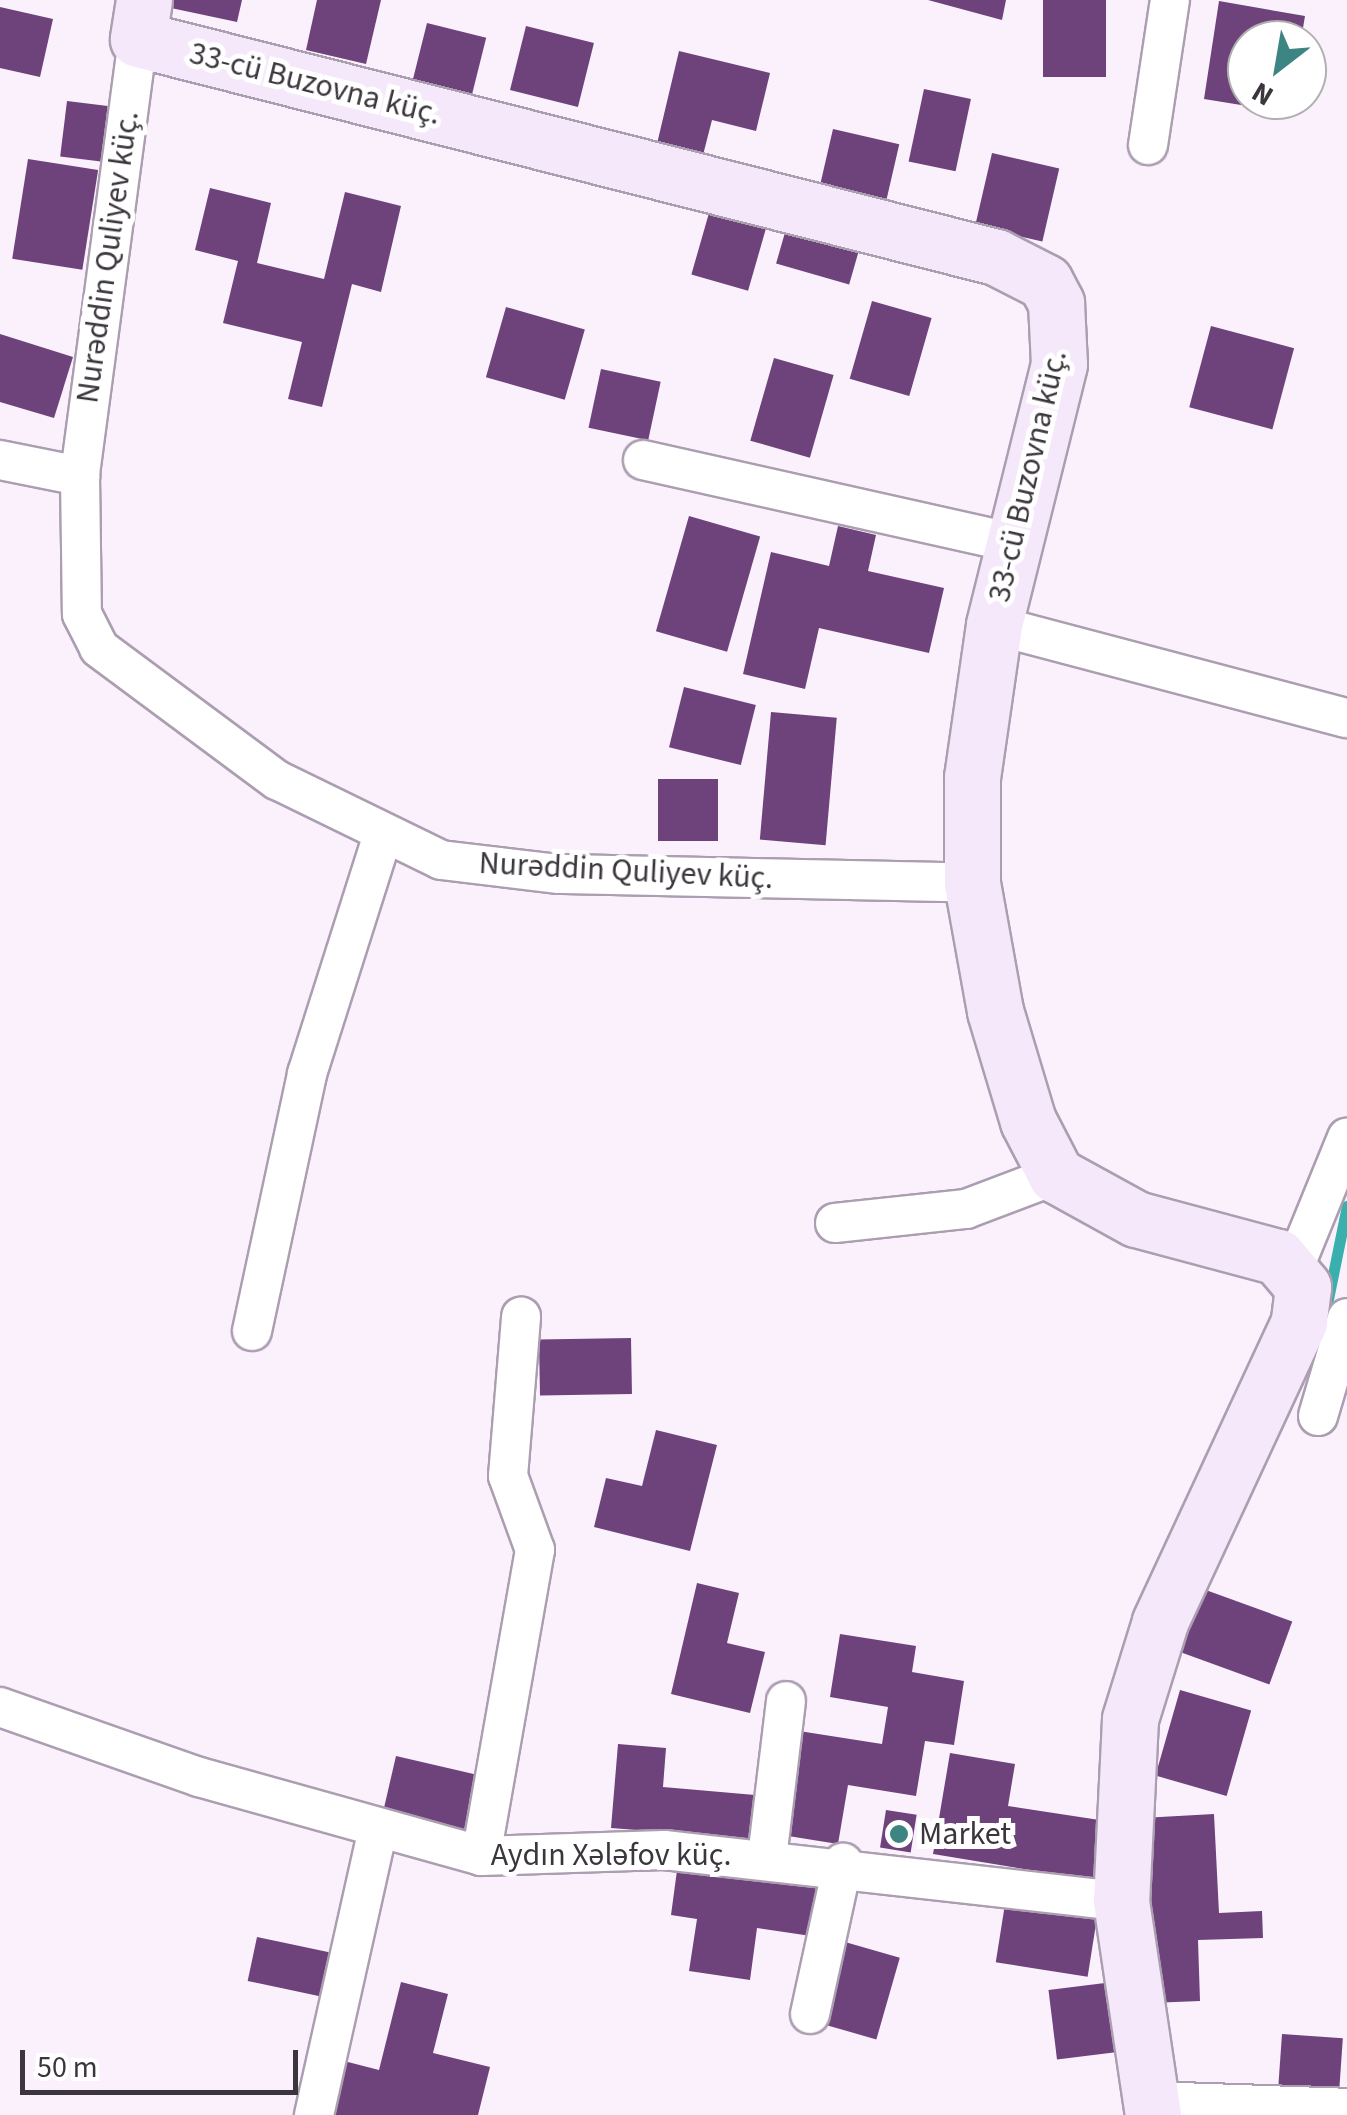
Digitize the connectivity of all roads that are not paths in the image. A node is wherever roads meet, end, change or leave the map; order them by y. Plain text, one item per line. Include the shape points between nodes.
1 (1170, 0) edge
2 (141, 19) edge
3 (1148, 145) dead end
4 (0, 460) edge
5 (643, 460) dead end
6 (80, 476) junction
7 (1015, 543) junction
8 (994, 625) junction
9 (1347, 718) edge
10 (382, 838) junction
11 (972, 883) junction
12 (1347, 1138) edge
13 (1056, 1174) junction
14 (835, 1223) dead end
15 (1293, 1270) junction
16 (521, 1317) dead end
17 (1347, 1318) edge
18 (252, 1331) dead end
19 (1311, 1414) edge
20 (786, 1701) dead end
21 (0, 1707) edge
22 (378, 1828) junction
23 (482, 1856) junction
24 (767, 1858) junction
25 (843, 1864) junction
26 (1121, 1901) junction
27 (810, 2014) dead end
28 (1152, 2108) edge
29 (1347, 2108) edge
30 (314, 2115) edge

1 - 3 street
2 - 6 street, Nurəddin Quliyev küç.
2 - 7 street, 33-cü Buzovna küç. via 1026,268 1045,282 1061,330
4 - 6 street
5 - 7 street
6 - 10 street, Nurəddin Quliyev küç. via 82,614 100,648 276,780
7 - 8 street, 33-cü Buzovna küç.
8 - 9 street
8 - 11 street, 33-cü Buzovna küç. via 974,758
10 - 11 street, Nurəddin Quliyev küç. via 512,870
10 - 18 street via 307,1074
11 - 13 street, 33-cü Buzovna küç. via 1001,1030 1028,1121
12 - 15 street
13 - 14 street via 966,1209
13 - 15 street, 33-cü Buzovna küç. via 1104,1207 1261,1249
15 - 19 street via 1304,1305
16 - 23 street via 508,1476 535,1550
17 - 19 street
19 - 26 street via 1144,1666 1122,1768
20 - 24 street
21 - 22 street, Aydın Xələfov küç.
22 - 23 street, Aydın Xələfov küç.
22 - 30 street
23 - 24 street, Aydın Xələfov küç. via 664,1850
24 - 25 street, Aydın Xələfov küç.
25 - 26 street, Aydın Xələfov küç.
25 - 27 street
26 - 28 street
28 - 29 street

